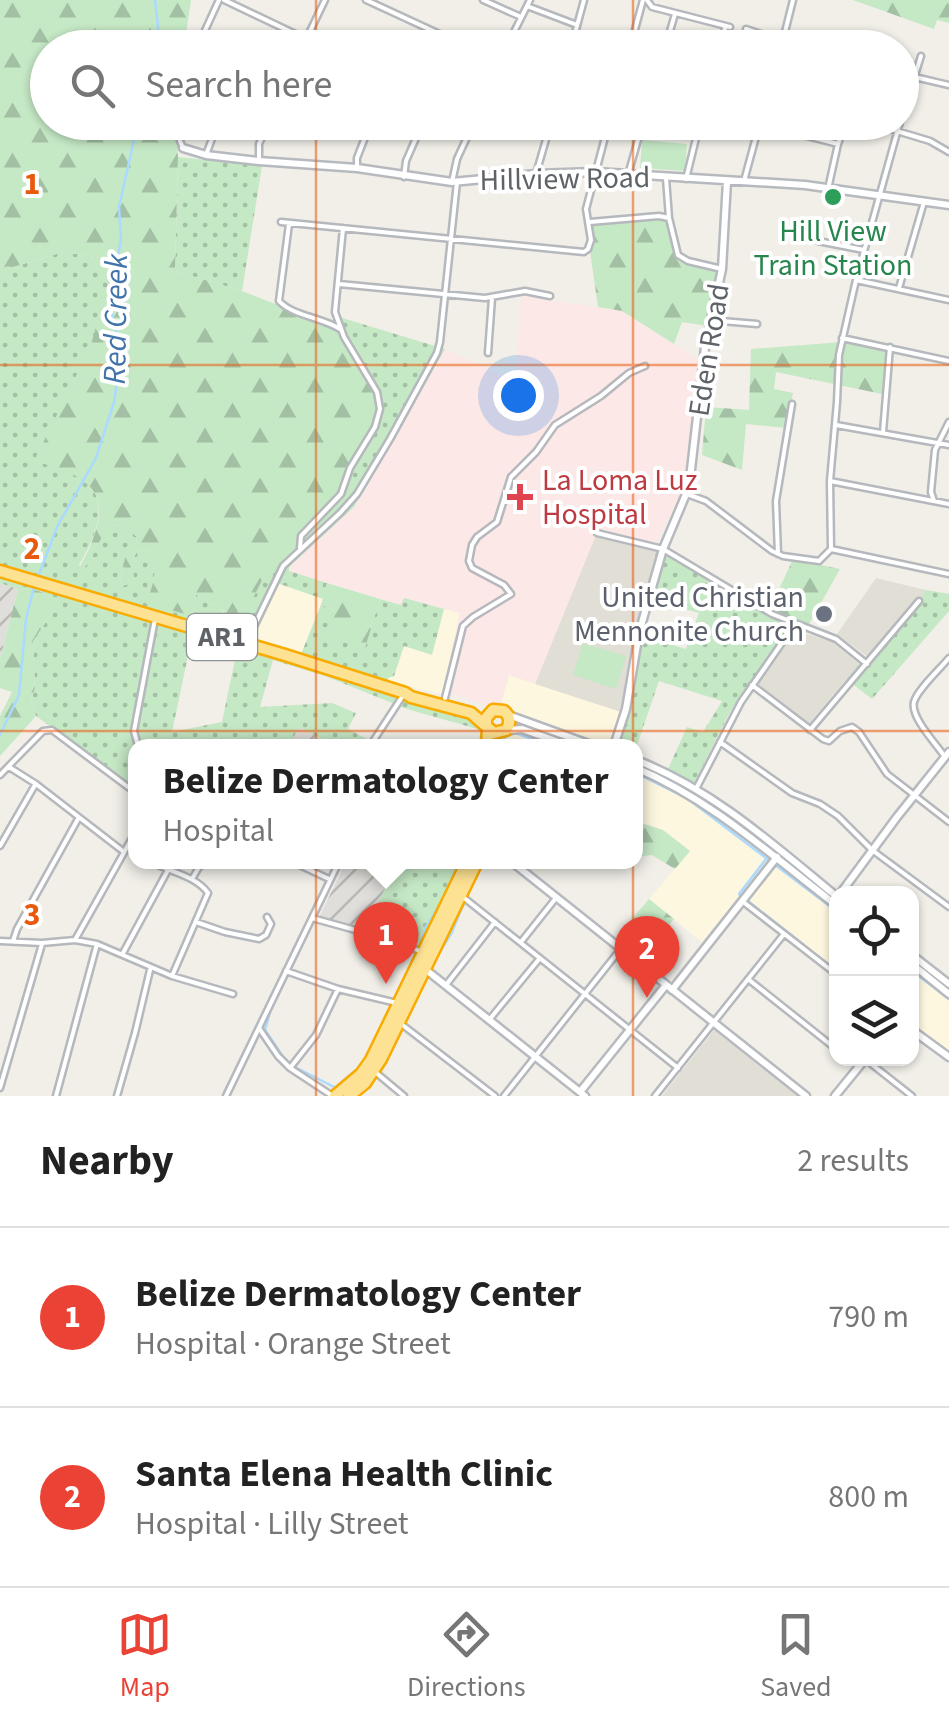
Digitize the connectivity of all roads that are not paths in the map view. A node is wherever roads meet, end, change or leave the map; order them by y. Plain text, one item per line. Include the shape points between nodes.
1 (221, 0) edge
2 (326, 0) edge
3 (366, 0) edge
4 (483, 0) edge
5 (584, 0) edge
6 (645, 0) edge
7 (793, 0) edge
8 (528, 3) edge
9 (675, 13) junction
10 (521, 17) junction
11 (577, 26) junction
12 (206, 30) edge
13 (286, 30) edge
14 (311, 30) edge
15 (431, 30) edge
16 (515, 30) edge
17 (576, 30) edge
18 (636, 30) edge
19 (670, 30) edge
20 (727, 30) edge
21 (786, 30) edge
22 (921, 56) dead end
23 (919, 61) edge
24 (919, 78) edge
25 (949, 85) edge
26 (919, 138) edge
27 (180, 140) edge
28 (211, 140) edge
29 (261, 140) edge
30 (364, 140) edge
31 (415, 140) edge
32 (466, 140) edge
33 (546, 140) edge
34 (605, 140) edge
35 (638, 140) edge
36 (696, 140) edge
37 (755, 140) edge
38 (823, 140) edge
39 (839, 140) edge
40 (895, 140) edge
41 (838, 144) junction
42 (183, 148) joint
43 (949, 152) edge
44 (206, 155) junction
45 (259, 161) junction
46 (357, 168) junction
47 (596, 172) junction
48 (536, 174) junction
49 (628, 175) junction
50 (404, 177) junction
51 (666, 178) junction
52 (686, 178) junction
53 (727, 181) junction
54 (454, 182) junction
55 (744, 183) junction
56 (828, 189) junction
57 (879, 197) junction
58 (924, 202) junction
59 (949, 205) edge
60 (669, 218) junction
61 (281, 222) dead end
62 (590, 222) junction
63 (289, 223) junction
64 (343, 228) junction
65 (451, 238) junction
66 (818, 241) dead end
67 (864, 250) junction
68 (722, 269) junction
69 (856, 280) junction
70 (339, 284) junction
71 (899, 288) junction
72 (445, 294) junction
73 (550, 296) dead end
74 (492, 297) junction
75 (949, 300) edge
76 (335, 312) junction
77 (322, 318) junction
78 (710, 320) junction
79 (757, 324) dead end
80 (340, 328) junction
81 (842, 338) junction
82 (890, 348) junction
83 (488, 353) dead end
84 (949, 361) edge
85 (645, 366) dead end
86 (792, 404) dead end
87 (949, 422) edge
88 (834, 424) junction
89 (884, 432) junction
90 (937, 443) junction
91 (949, 445) edge
92 (830, 481) junction
93 (687, 494) junction
94 (934, 501) junction
95 (949, 504) edge
96 (597, 533) dead end
97 (300, 548) junction
98 (663, 549) junction
99 (830, 549) junction
100 (778, 554) junction
101 (0, 570) edge
102 (949, 574) edge
103 (919, 601) dead end
104 (155, 617) junction
105 (795, 624) junction
106 (246, 644) junction
107 (948, 662) edge
108 (866, 664) junction
109 (752, 685) junction
110 (405, 693) junction
111 (445, 698) junction
112 (494, 710) junction
113 (507, 713) junction
114 (487, 728) junction
115 (810, 730) junction
116 (504, 731) junction
117 (136, 739) edge
118 (375, 739) edge
119 (489, 739) edge
120 (497, 739) edge
121 (550, 739) edge
122 (573, 739) edge
123 (616, 739) edge
124 (720, 742) junction
125 (947, 758) edge
126 (643, 764) edge
127 (9, 768) junction
128 (643, 771) edge
129 (0, 774) edge
130 (36, 784) junction
131 (128, 787) edge
132 (694, 792) junction
133 (914, 796) junction
134 (78, 819) junction
135 (949, 822) edge
136 (0, 846) edge
137 (128, 846) edge
138 (126, 850) junction
139 (872, 850) junction
140 (778, 855) junction
141 (198, 869) edge
142 (336, 869) edge
143 (464, 869) edge
144 (474, 869) edge
145 (521, 869) edge
146 (168, 870) joint
147 (310, 870) edge
148 (192, 879) junction
149 (330, 879) junction
150 (846, 886) edge
151 (829, 894) edge
152 (461, 896) junction
153 (556, 898) junction
154 (742, 901) junction
155 (949, 907) edge
156 (267, 917) dead end
157 (312, 918) junction
158 (496, 921) junction
159 (196, 922) junction
160 (784, 934) junction
161 (74, 940) junction
162 (0, 941) edge
163 (13, 942) junction
164 (522, 942) junction
165 (42, 943) junction
166 (98, 944) junction
167 (620, 949) junction
168 (423, 952) junction
169 (123, 953) junction
170 (540, 958) junction
171 (919, 960) edge
172 (151, 968) junction
173 (424, 969) junction
174 (829, 969) edge
175 (919, 970) edge
176 (286, 972) junction
177 (172, 976) junction
178 (748, 979) junction
179 (949, 984) edge
180 (446, 985) junction
181 (669, 987) junction
182 (338, 989) junction
183 (586, 993) junction
184 (234, 994) dead end
185 (949, 994) edge
186 (398, 1004) junction
187 (489, 1020) junction
188 (399, 1022) junction
189 (714, 1023) junction
190 (259, 1028) junction
191 (631, 1030) junction
192 (919, 1035) edge
193 (829, 1043) edge
194 (535, 1056) junction
195 (949, 1058) edge
196 (859, 1066) edge
197 (870, 1066) edge
198 (290, 1068) junction
199 (678, 1068) junction
200 (374, 1071) junction
201 (0, 1088) edge
202 (582, 1094) edge
203 (56, 1096) edge
204 (117, 1096) edge
205 (226, 1096) edge
206 (334, 1096) edge
207 (349, 1096) edge
208 (404, 1096) edge
209 (495, 1096) edge
210 (504, 1096) edge
211 (656, 1096) edge
212 (806, 1096) edge
213 (835, 1096) edge
214 (912, 1096) edge

1 - 12 street
1 - 13 street
2 - 14 street
3 - 15 street
4 - 10 street
5 - 11 street
6 - 9 street
6 - 18 street
7 - 21 street
8 - 10 street
8 - 11 street
9 - 19 street
9 - 20 street
10 - 16 street
11 - 17 street
22 - 23 street
24 - 25 street
26 - 43 street
27 - 42 street
28 - 44 street
29 - 45 street
30 - 46 street
31 - 50 street
32 - 54 street
33 - 48 street
34 - 47 street
35 - 49 street
36 - 52 street
37 - 55 street
38 - 41 street
39 - 41 street
40 - 57 street
41 - 56 street
42 - 44 street, Hillview Road
44 - 45 street, Hillview Road
45 - 46 street, Hillview Road
46 - 50 street, Hillview Road
47 - 48 street, Hillview Road
47 - 49 street, Hillview Road
47 - 62 street via 586,209
48 - 54 street, Hillview Road
49 - 51 street, Hillview Road
50 - 54 street, Hillview Road
51 - 52 street, Hillview Road
51 - 60 street
52 - 53 street, Hillview Road
53 - 55 street, Hillview Road
53 - 68 street, Eden Road
54 - 65 street
55 - 56 street, Hillview Road
56 - 57 street, Hillview Road
57 - 58 street, Hillview Road
57 - 67 street
58 - 59 street, Hillview Road
58 - 71 street
60 - 62 street
60 - 68 street via 682,258
61 - 63 street
62 - 65 street via 590,246 580,252
63 - 64 street
63 - 77 street via 279,301
64 - 65 street
64 - 70 street
65 - 72 street
66 - 67 street
67 - 69 street
68 - 78 street, Eden Road
69 - 71 street
69 - 81 street
70 - 72 street
70 - 76 street
71 - 75 street
72 - 74 street
72 - 97 street via 436,353 390,439 348,505
73 - 74 street via 525,291
74 - 83 street
76 - 77 street
76 - 80 street
77 - 80 street
78 - 79 street
78 - 93 street, Eden Road
80 - 97 street via 380,409 342,494 301,536
81 - 82 street
81 - 88 street
82 - 84 street
82 - 89 street
85 - 111 street via 556,426 511,477 497,522 469,553 472,568 511,594 464,626
86 - 100 street via 776,501
87 - 90 street
88 - 89 street
88 - 92 street
89 - 90 street
90 - 91 street
90 - 94 street
92 - 94 street
92 - 99 street
93 - 98 street, Eden Road
93 - 100 street
94 - 95 street
96 - 98 street
97 - 106 street via 274,582
98 - 105 street
98 - 123 street, Eden Road
99 - 100 street via 819,560
99 - 102 street
101 - 104 highway, AR1
103 - 108 street
104 - 106 highway, AR1
104 - 117 street
105 - 108 street via 836,640
105 - 109 street
106 - 110 highway, AR1
107 - 125 street via 913,707
108 - 115 street
109 - 115 street
109 - 124 street
110 - 111 highway, AR1
110 - 114 highway, AR1 via 471,712
110 - 118 street
111 - 112 highway, AR1
112 - 113 highway
112 - 114 highway via 487,714
113 - 116 highway
113 - 122 street
114 - 116 highway
114 - 119 highway
115 - 133 street via 829,741 852,727 881,767
116 - 120 highway
116 - 121 street via 522,729
124 - 132 street
124 - 139 street via 838,816
125 - 133 street
126 - 132 street
127 - 129 street
127 - 130 street
127 - 131 street via 43,731 52,730
128 - 132 street
130 - 134 street
130 - 136 street
132 - 140 street
133 - 135 street
133 - 139 street
134 - 138 street
134 - 163 street
137 - 138 street
138 - 161 street
139 - 150 street
139 - 155 street
140 - 151 street
140 - 154 street
141 - 148 street
142 - 149 street
143 - 168 highway
144 - 152 highway
145 - 153 street
146 - 148 street
146 - 169 street
147 - 149 street
148 - 159 street via 208,893
149 - 157 street
152 - 158 street
152 - 173 highway
153 - 164 street
153 - 167 street
154 - 160 street
154 - 181 street
156 - 159 street via 272,924 259,939
157 - 168 street
157 - 176 street
158 - 164 street
158 - 180 street
159 - 177 street
160 - 174 street
160 - 178 street
161 - 165 street
161 - 166 street
162 - 163 street
163 - 165 street
164 - 170 street
165 - 201 street
166 - 169 street
166 - 203 street
167 - 181 street
167 - 183 street
168 - 186 highway
169 - 172 street
170 - 183 street
170 - 187 street
171 - 179 street
172 - 177 street
172 - 204 street
173 - 180 street
173 - 188 highway
175 - 185 street
176 - 182 street
176 - 190 street
177 - 184 street
178 - 189 street
178 - 193 street
180 - 187 street
181 - 189 street
181 - 191 street
182 - 186 street
182 - 198 street via 316,1035
183 - 191 street
183 - 194 street
186 - 206 highway via 366,1068
187 - 194 street
188 - 200 highway
188 - 209 street
189 - 199 street
189 - 212 street
190 - 198 street
190 - 205 street
191 - 199 street
191 - 202 street
192 - 195 street
194 - 202 street
194 - 210 street
196 - 213 street
197 - 214 street
198 - 206 street
199 - 211 street
200 - 207 highway
200 - 208 street

